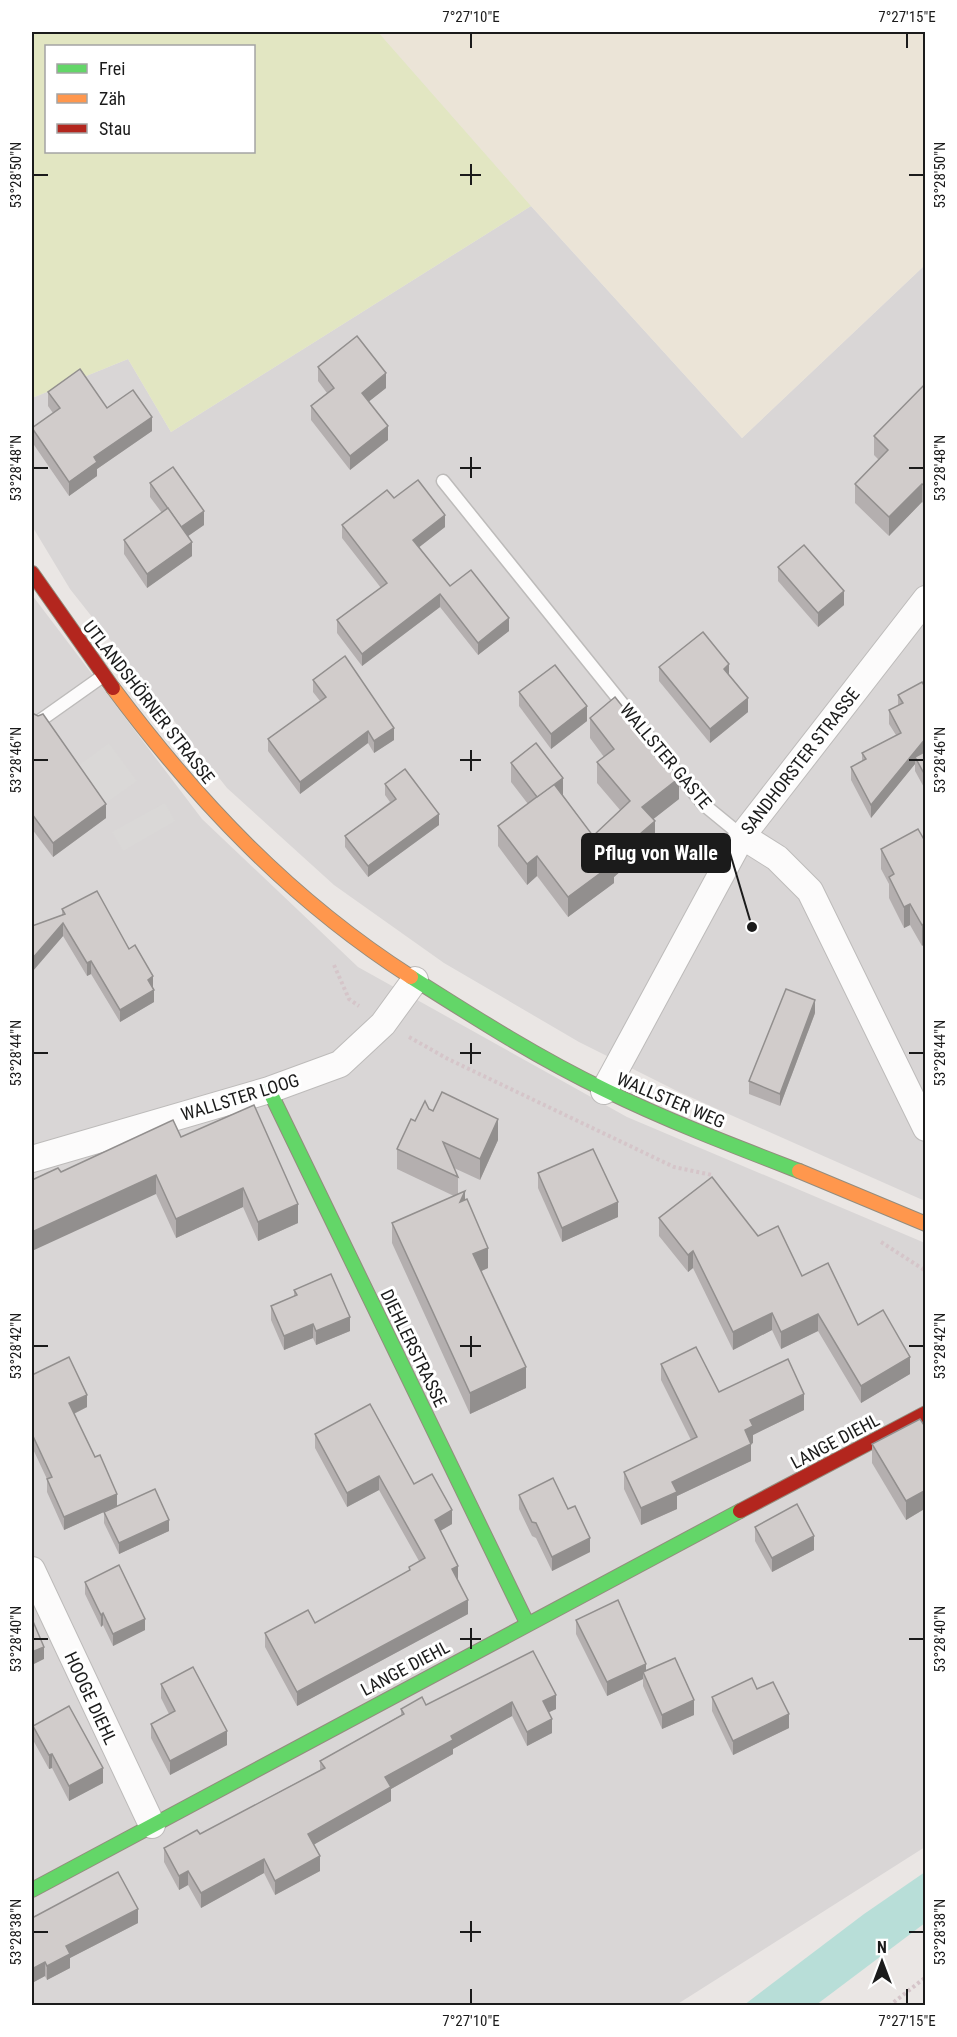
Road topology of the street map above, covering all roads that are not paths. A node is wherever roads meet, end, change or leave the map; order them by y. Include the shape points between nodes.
1 (443, 481) dead end
2 (32, 573) edge
3 (926, 600) edge
4 (104, 675) junction
5 (38, 722) edge
6 (742, 836) junction
7 (415, 980) junction
8 (269, 1090) junction
9 (604, 1091) junction
10 (926, 1128) edge
11 (32, 1160) edge
12 (926, 1224) edge
13 (926, 1413) edge
14 (32, 1570) edge
15 (527, 1623) junction
16 (152, 1825) junction
17 (32, 1890) edge

1 - 6 lane, WALLSTER GASTE via 703,804
2 - 4 street, UTLANDSHÖRNER STRASSE
3 - 6 street, SANDHORSTER STRASSE
4 - 5 lane
4 - 7 street, UTLANDSHÖRNER STRASSE via 207,806 272,871 351,935
6 - 9 street, SANDHORSTER STRASSE
6 - 10 street, WALLSTER GASTE via 777,858 810,891
7 - 8 street, WALLSTER LOOG via 383,1024 340,1064
7 - 9 street, WALLSTER WEG
8 - 11 street, WALLSTER LOOG
8 - 15 street, DIEHLERSTRASSE
9 - 12 street, WALLSTER WEG
13 - 15 street, LANGE DIEHL
14 - 16 street, HOOGE DIEHL
15 - 16 street, LANGE DIEHL
16 - 17 street, LANGE DIEHL

